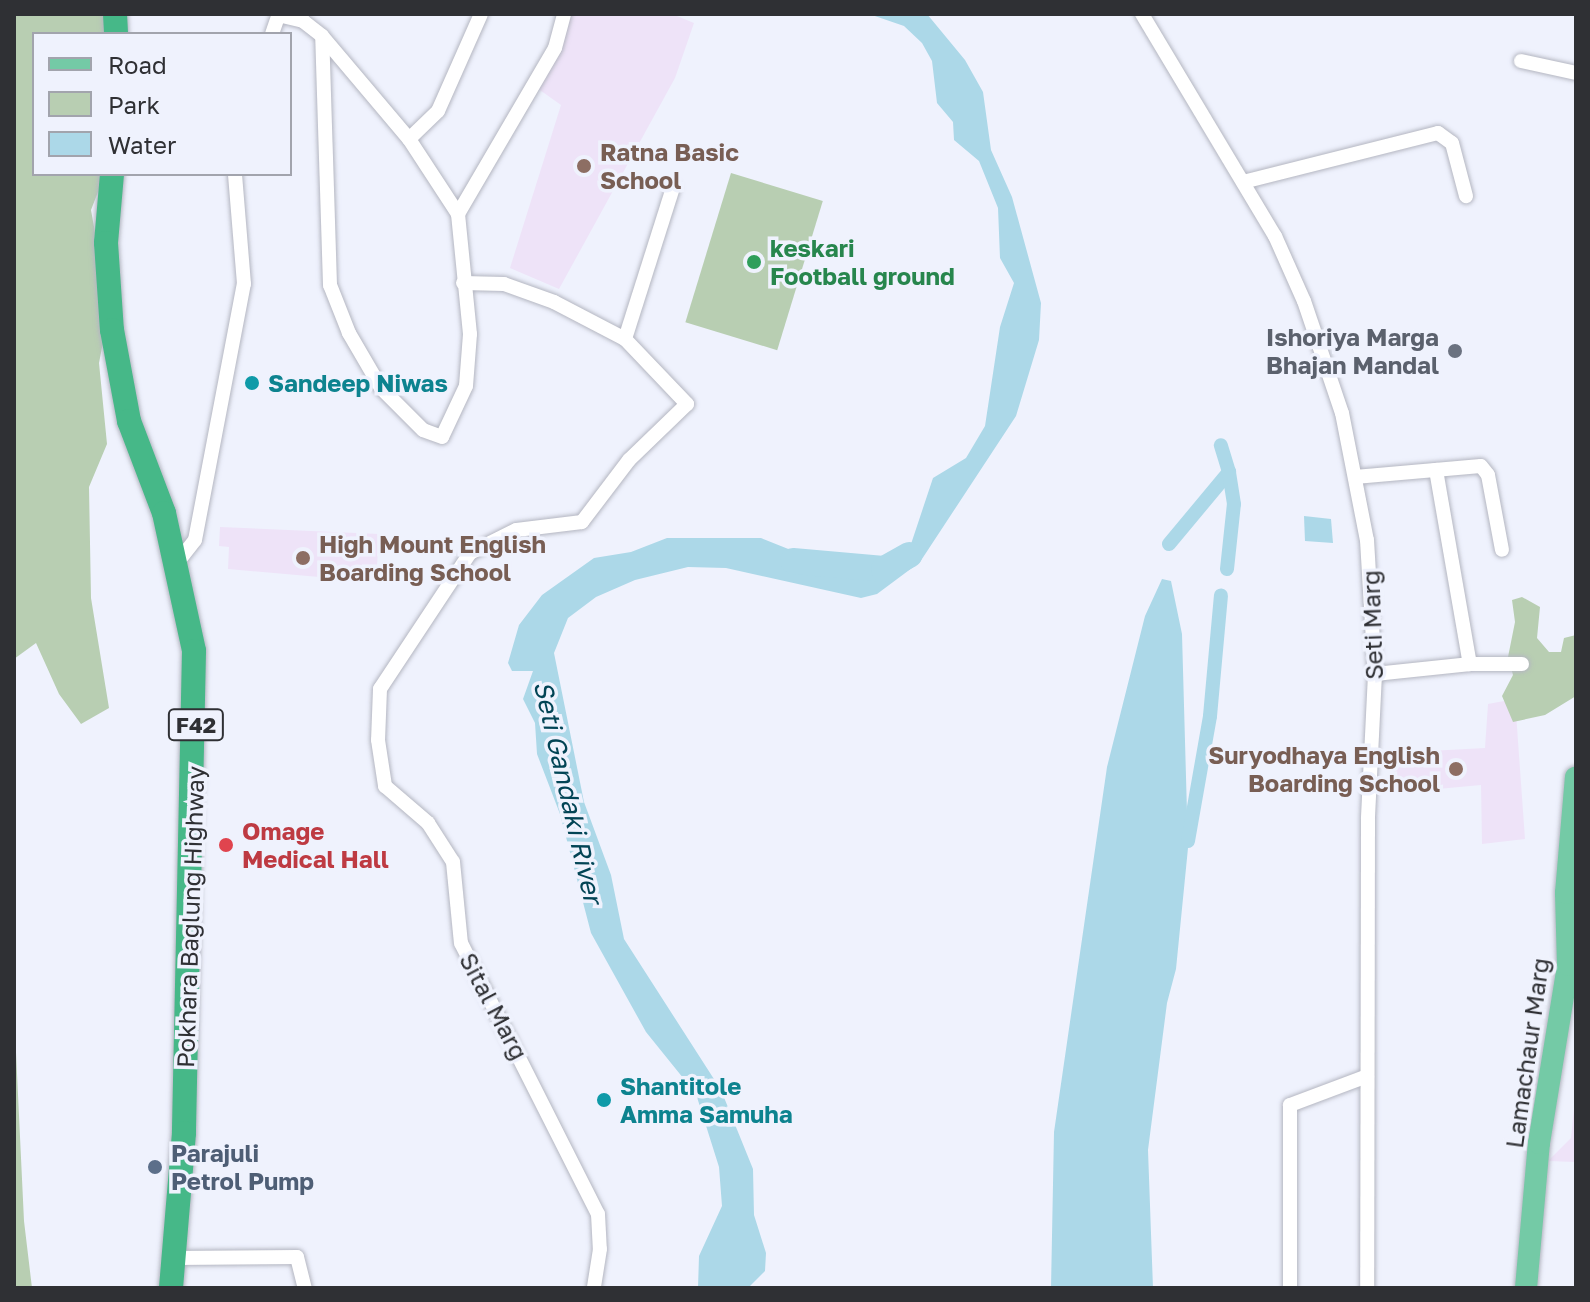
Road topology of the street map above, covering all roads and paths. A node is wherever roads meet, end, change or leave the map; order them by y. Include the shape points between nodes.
1 (279, 14) edge
2 (481, 14) edge
3 (564, 14) edge
4 (1142, 14) edge
5 (322, 36) junction
6 (1521, 61) dead end
7 (1576, 73) edge
8 (409, 139) junction
9 (112, 176) edge
10 (235, 176) edge
11 (1243, 182) junction
12 (673, 188) dead end
13 (1466, 196) dead end
14 (458, 214) junction
15 (463, 283) junction
16 (625, 339) junction
17 (1436, 470) junction
18 (1355, 477) junction
19 (1502, 550) dead end
20 (177, 563) junction
21 (1470, 664) junction
22 (1522, 664) dead end
23 (1375, 674) junction
24 (1576, 777) edge
25 (1569, 1016) edge
26 (1367, 1076) junction
27 (175, 1258) junction
28 (171, 1288) edge
29 (305, 1288) edge
30 (594, 1288) edge
31 (1290, 1288) edge
32 (1367, 1288) edge
33 (1526, 1288) edge

1 - 5 street via 303,21
2 - 8 street via 438,111
3 - 14 street via 555,48
4 - 11 street, Seti Marg
5 - 8 street
5 - 15 street via 330,285 349,333 381,388 423,430 437,436 447,434 466,386 470,334
6 - 7 street
8 - 14 street
9 - 20 highway, Pokhara Baglung Highway / F42 via 106,243 112,330 129,421
10 - 20 street via 244,284 195,540
11 - 13 street via 1438,133 1452,143
11 - 18 street, Seti Marg via 1304,301 1342,413
12 - 16 street
14 - 15 street
15 - 16 street via 504,284 554,302
16 - 30 street, Sital Marg via 687,404 686,411 629,460 582,522 516,530 470,553 380,689 378,740 385,786 428,823 453,862 461,943 598,1214
17 - 18 street
17 - 19 street via 1481,466 1488,475
17 - 21 street
18 - 23 street, Seti Marg via 1375,604
20 - 27 highway, Pokhara Baglung Highway / F42 via 192,626 197,703
21 - 22 street
21 - 23 street
23 - 26 street, Seti Marg via 1368,819
24 - 25 main road, Lamachaur Marg
25 - 33 main road, Lamachaur Marg via 1546,1093
26 - 31 street via 1290,1105
26 - 32 street, Seti Marg
27 - 28 highway, Pokhara Baglung Highway / F42
27 - 29 street via 297,1257

